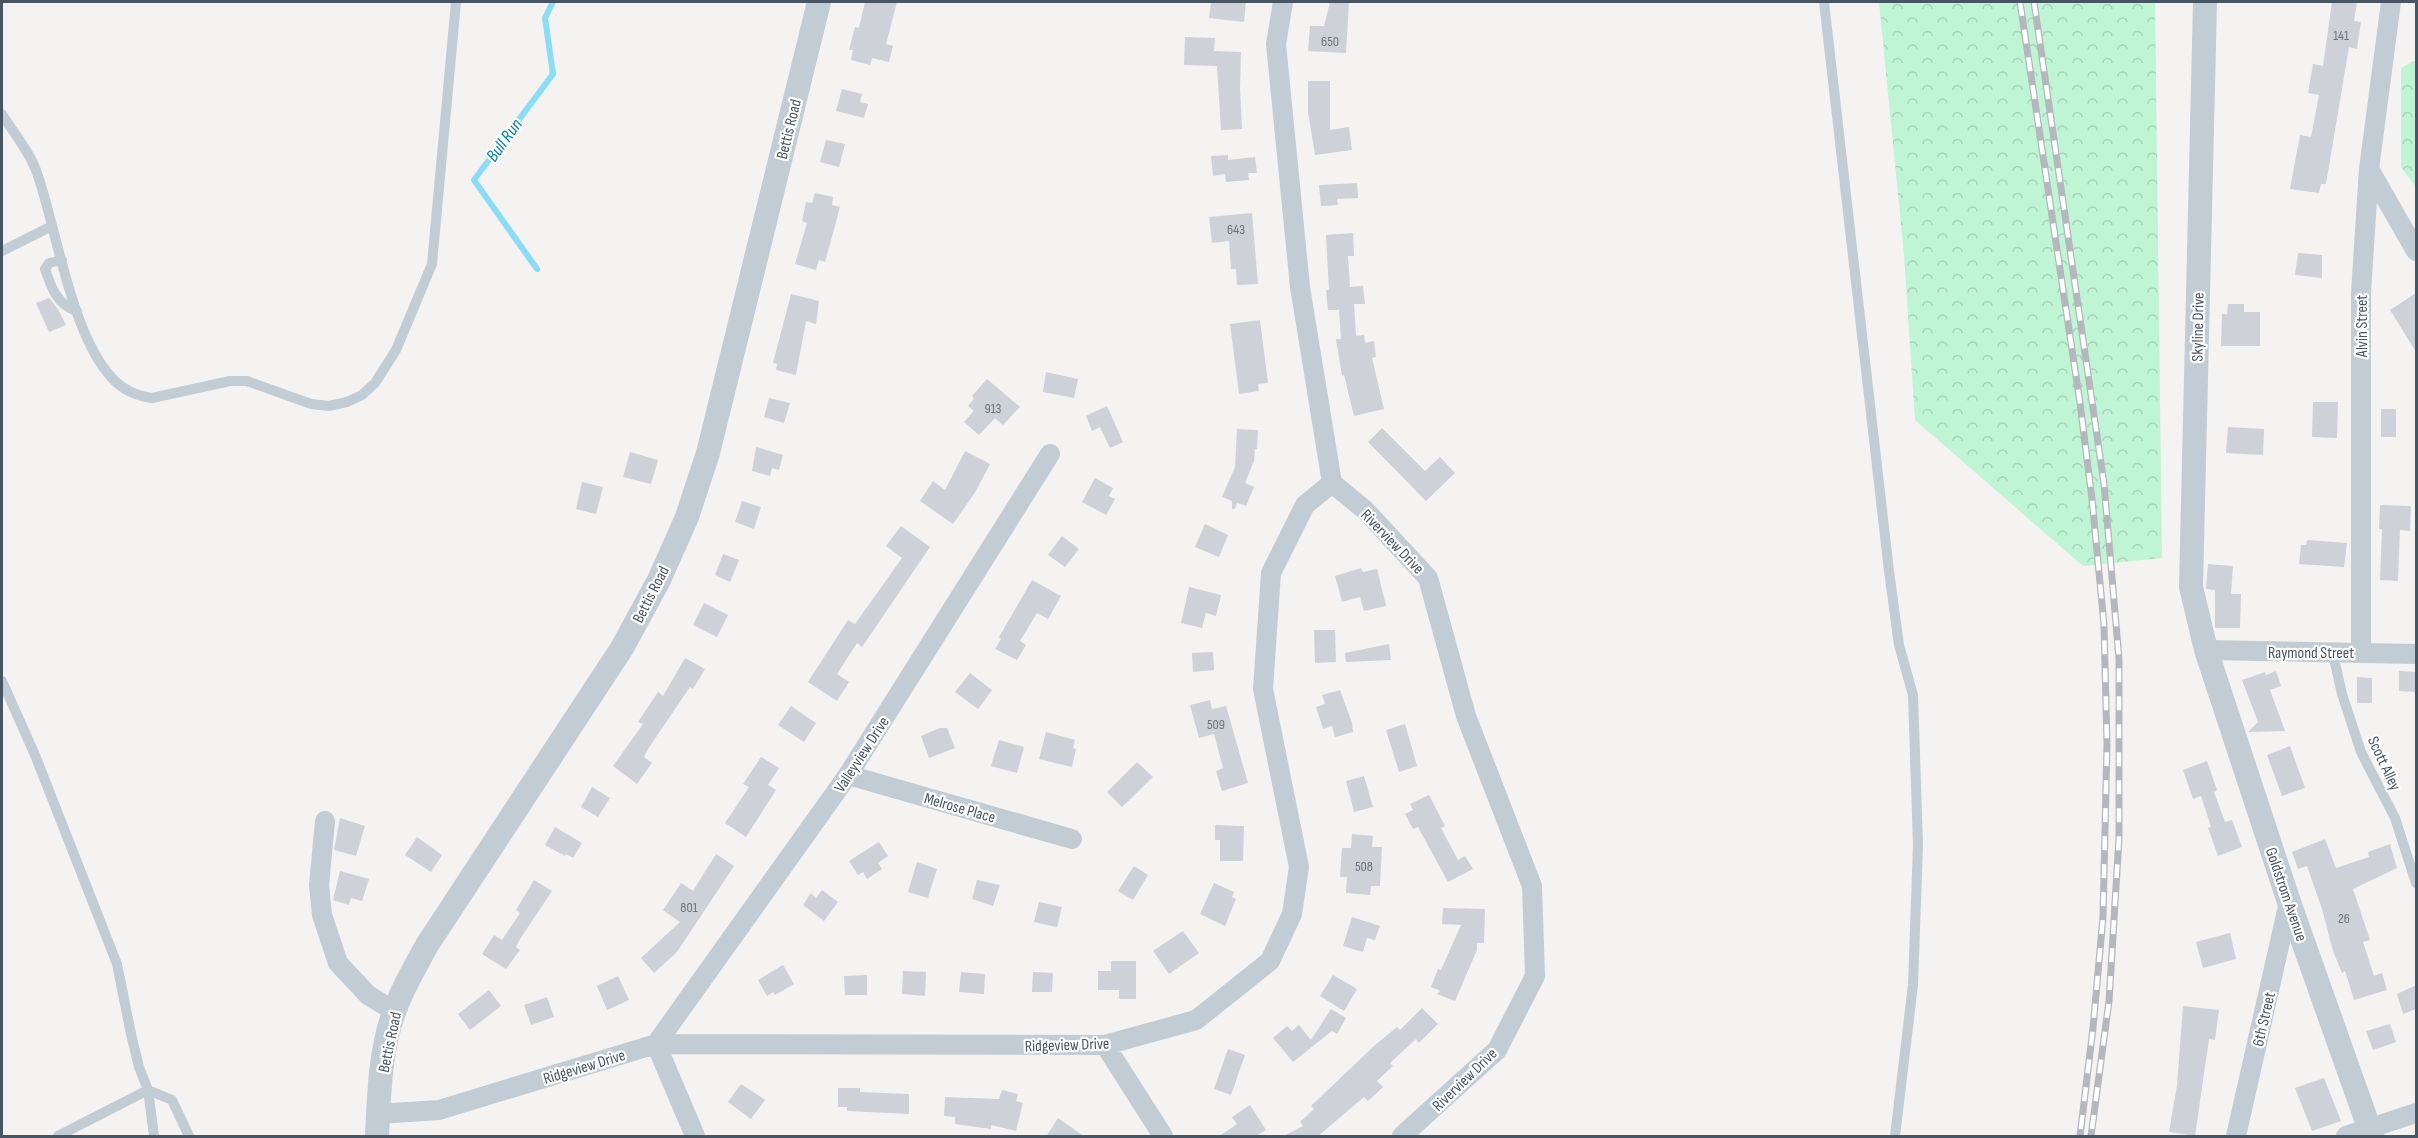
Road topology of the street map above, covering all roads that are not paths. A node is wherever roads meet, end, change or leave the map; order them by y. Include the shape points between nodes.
1 (456, 2) edge
2 (819, 2) edge
3 (1283, 2) edge
4 (1824, 2) edge
5 (2205, 2) edge
6 (2391, 2) edge
7 (2, 114) edge
8 (2369, 169) junction
9 (52, 226) junction
10 (2, 251) edge
11 (2416, 251) edge
12 (62, 260) junction
13 (77, 311) junction
14 (1050, 454) dead end
15 (1332, 483) junction
16 (2206, 651) junction
17 (2361, 653) junction
18 (2333, 654) junction
19 (2416, 654) edge
20 (2, 681) edge
21 (848, 775) junction
22 (325, 821) dead end
23 (1072, 839) dead end
24 (2416, 883) edge
25 (2289, 902) junction
26 (394, 1011) junction
27 (656, 1044) junction
28 (1105, 1046) junction
29 (148, 1090) junction
30 (2416, 1113) edge
31 (378, 1125) edge
32 (2371, 1132) edge
33 (58, 1137) edge
34 (154, 1137) edge
35 (189, 1137) edge
36 (695, 1137) edge
37 (1163, 1137) edge
38 (1402, 1137) edge
39 (1894, 1137) edge
40 (2236, 1137) edge
41 (2346, 1137) edge

1 - 13 lane via 432,264 396,350 362,395 329,406 311,404 247,381 230,381 141,397 112,378 98,359
2 - 26 street, Bettis Road via 708,453 687,517 622,648 427,945
3 - 15 street via 1276,44 1300,286
4 - 39 lane via 1889,571 1899,645 1913,695 1918,845 1913,985
5 - 16 street, Skyline Drive via 2191,587
6 - 8 street, Alvin Street
7 - 9 lane via 36,170
8 - 11 street
8 - 17 street, Alvin Street via 2361,293
9 - 10 lane
9 - 12 lane
12 - 13 lane
12 - 13 lane via 49,263 45,269 51,289 68,308
14 - 21 street, Valleyview Drive
15 - 28 street, Ridgeview Drive via 1305,505 1271,573 1263,689 1299,867 1292,914 1270,961 1196,1020
15 - 38 street, Riverview Drive via 1365,510 1428,578 1466,716 1532,886 1535,976 1497,1050
16 - 18 street, Raymond Street
16 - 25 street, Goldstrom Avenue
17 - 18 street, Raymond Street
17 - 19 street, Raymond Street
18 - 24 lane, Scott Alley via 2361,752 2395,818
20 - 29 lane via 35,754 117,964 139,1067
21 - 23 street, Melrose Place
21 - 27 street, Valleyview Drive
22 - 26 street via 319,885 322,915 338,963 368,995
25 - 32 street, Goldstrom Avenue
25 - 40 street, 6th Street
26 - 31 street, Bettis Road via 384,1053
27 - 28 street, Ridgeview Drive
27 - 31 street, Ridgeview Drive
27 - 36 street
28 - 37 street
29 - 33 lane
29 - 34 lane
29 - 35 lane via 172,1100
30 - 32 street
32 - 41 street

